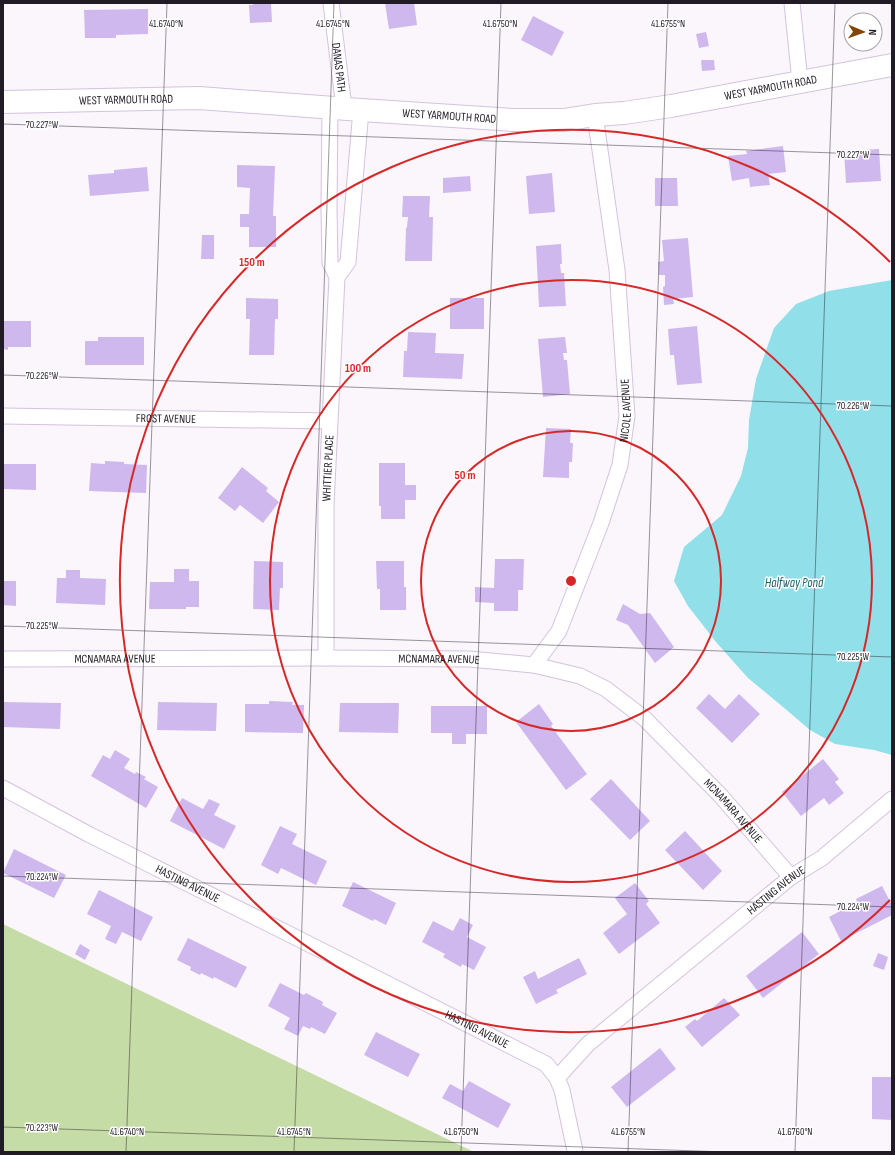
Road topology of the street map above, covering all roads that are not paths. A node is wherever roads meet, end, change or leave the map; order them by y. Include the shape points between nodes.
1 (331, 3) edge
2 (792, 3) edge
3 (892, 64) edge
4 (800, 82) junction
5 (3, 102) edge
6 (345, 109) junction
7 (595, 115) junction
8 (337, 277) junction
9 (3, 416) edge
10 (330, 421) junction
11 (326, 658) junction
12 (3, 659) edge
13 (534, 665) junction
14 (3, 788) edge
15 (892, 799) edge
16 (790, 877) junction
17 (557, 1078) junction
18 (575, 1152) edge

1 - 6 street, DANAS PATH
2 - 4 street
3 - 4 main road, WEST YARMOUTH ROAD
4 - 7 main road, WEST YARMOUTH ROAD via 671,106
5 - 6 main road, WEST YARMOUTH ROAD via 199,98
6 - 7 main road, WEST YARMOUTH ROAD via 513,120 564,120
6 - 8 street, WHITTIER PLACE via 329,208 330,263
6 - 8 street via 348,262
7 - 13 street, NICOLE AVENUE via 616,270 628,416 620,465 601,523 559,631
8 - 10 street, WHITTIER PLACE
9 - 10 street, FROST AVENUE
10 - 11 street, WHITTIER PLACE via 326,505
11 - 12 street, MCNAMARA AVENUE
11 - 13 street, MCNAMARA AVENUE via 469,659
13 - 16 street, MCNAMARA AVENUE via 580,676 606,689 644,718 721,796
14 - 17 street, HASTING AVENUE via 90,835 546,1064
15 - 16 street, HASTING AVENUE via 822,858
16 - 17 street, HASTING AVENUE via 588,1044
17 - 18 street via 562,1090

